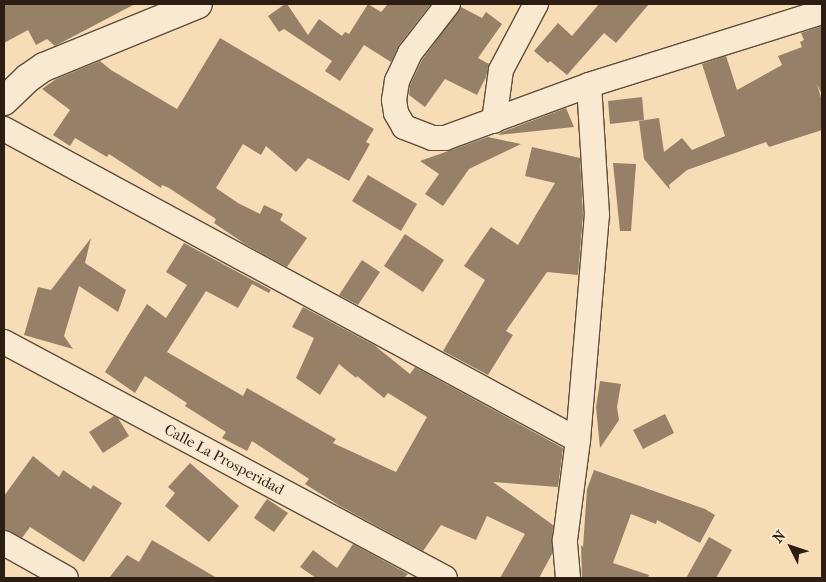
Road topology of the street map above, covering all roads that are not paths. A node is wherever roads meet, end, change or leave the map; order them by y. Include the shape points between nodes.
1 (198, 4) edge
2 (448, 4) edge
3 (536, 4) edge
4 (822, 12) edge
5 (589, 85) junction
6 (4, 101) edge
7 (494, 121) junction
8 (4, 129) edge
9 (4, 342) edge
10 (578, 440) junction
11 (4, 543) edge
12 (66, 578) edge
13 (445, 578) edge
14 (568, 578) edge

1 - 6 street via 44,67
2 - 7 street via 410,53 397,81 396,114 404,127 432,138 445,138
3 - 7 street via 501,70
4 - 5 street
5 - 7 street
5 - 10 street via 597,215
8 - 10 street
9 - 13 street, Calle La Prosperidad
10 - 14 street via 565,540
11 - 12 street

